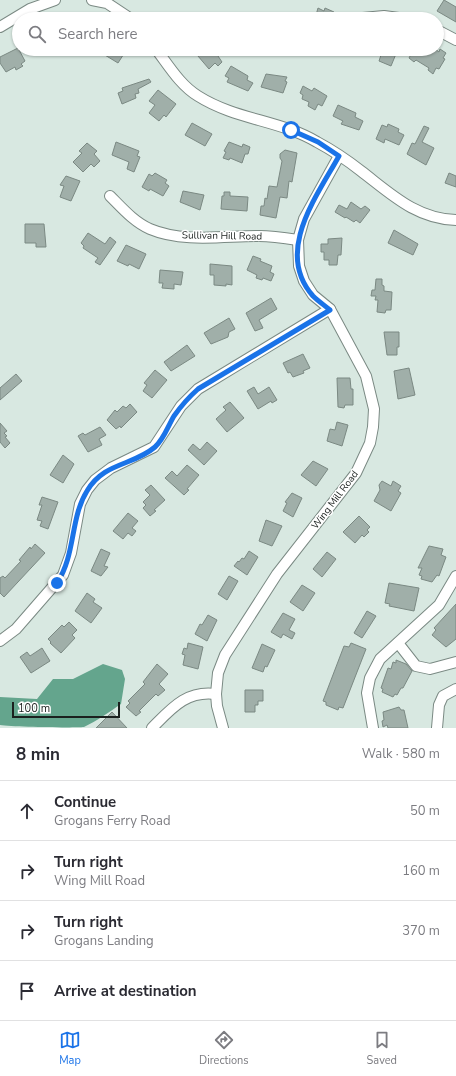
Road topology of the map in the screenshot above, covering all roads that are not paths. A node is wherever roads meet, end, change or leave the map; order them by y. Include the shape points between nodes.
1 (55, 0) edge
2 (92, 0) edge
3 (108, 1) edge
4 (25, 12) edge
5 (122, 12) edge
6 (12, 20) edge
7 (0, 27) edge
8 (444, 34) edge
9 (456, 40) edge
10 (161, 56) edge
11 (339, 156) junction
12 (110, 196) dead end
13 (456, 220) edge
14 (298, 240) junction
15 (330, 310) junction
16 (456, 576) edge
17 (0, 640) edge
18 (398, 643) junction
19 (456, 662) edge
20 (456, 690) edge
21 (216, 694) junction
22 (152, 728) edge
23 (224, 728) edge
24 (373, 728) edge
25 (437, 728) edge

1 - 4 street
2 - 3 street
3 - 5 street
6 - 7 street
8 - 9 street
10 - 11 street via 179,79 197,96 234,114 303,135
11 - 13 street via 401,203 429,216
11 - 14 street, Wing Mill Road via 304,219
12 - 14 street, Sullivan Hill Road via 135,220 161,233 193,237 261,236
14 - 15 street, Wing Mill Road via 299,266 304,281 313,295
15 - 17 street via 198,389 181,406 154,447 111,468 95,480 80,504 71,553 63,575 16,629
15 - 21 street, Wing Mill Road via 366,376 372,394 374,427 370,443 365,458 352,478 277,574 225,655 218,673
16 - 18 street via 439,606
18 - 19 street via 416,666 430,669
18 - 24 street via 380,659 370,678 366,692
20 - 25 street via 443,696
21 - 22 street via 198,694 180,701
21 - 23 street, Wing Mill Road

